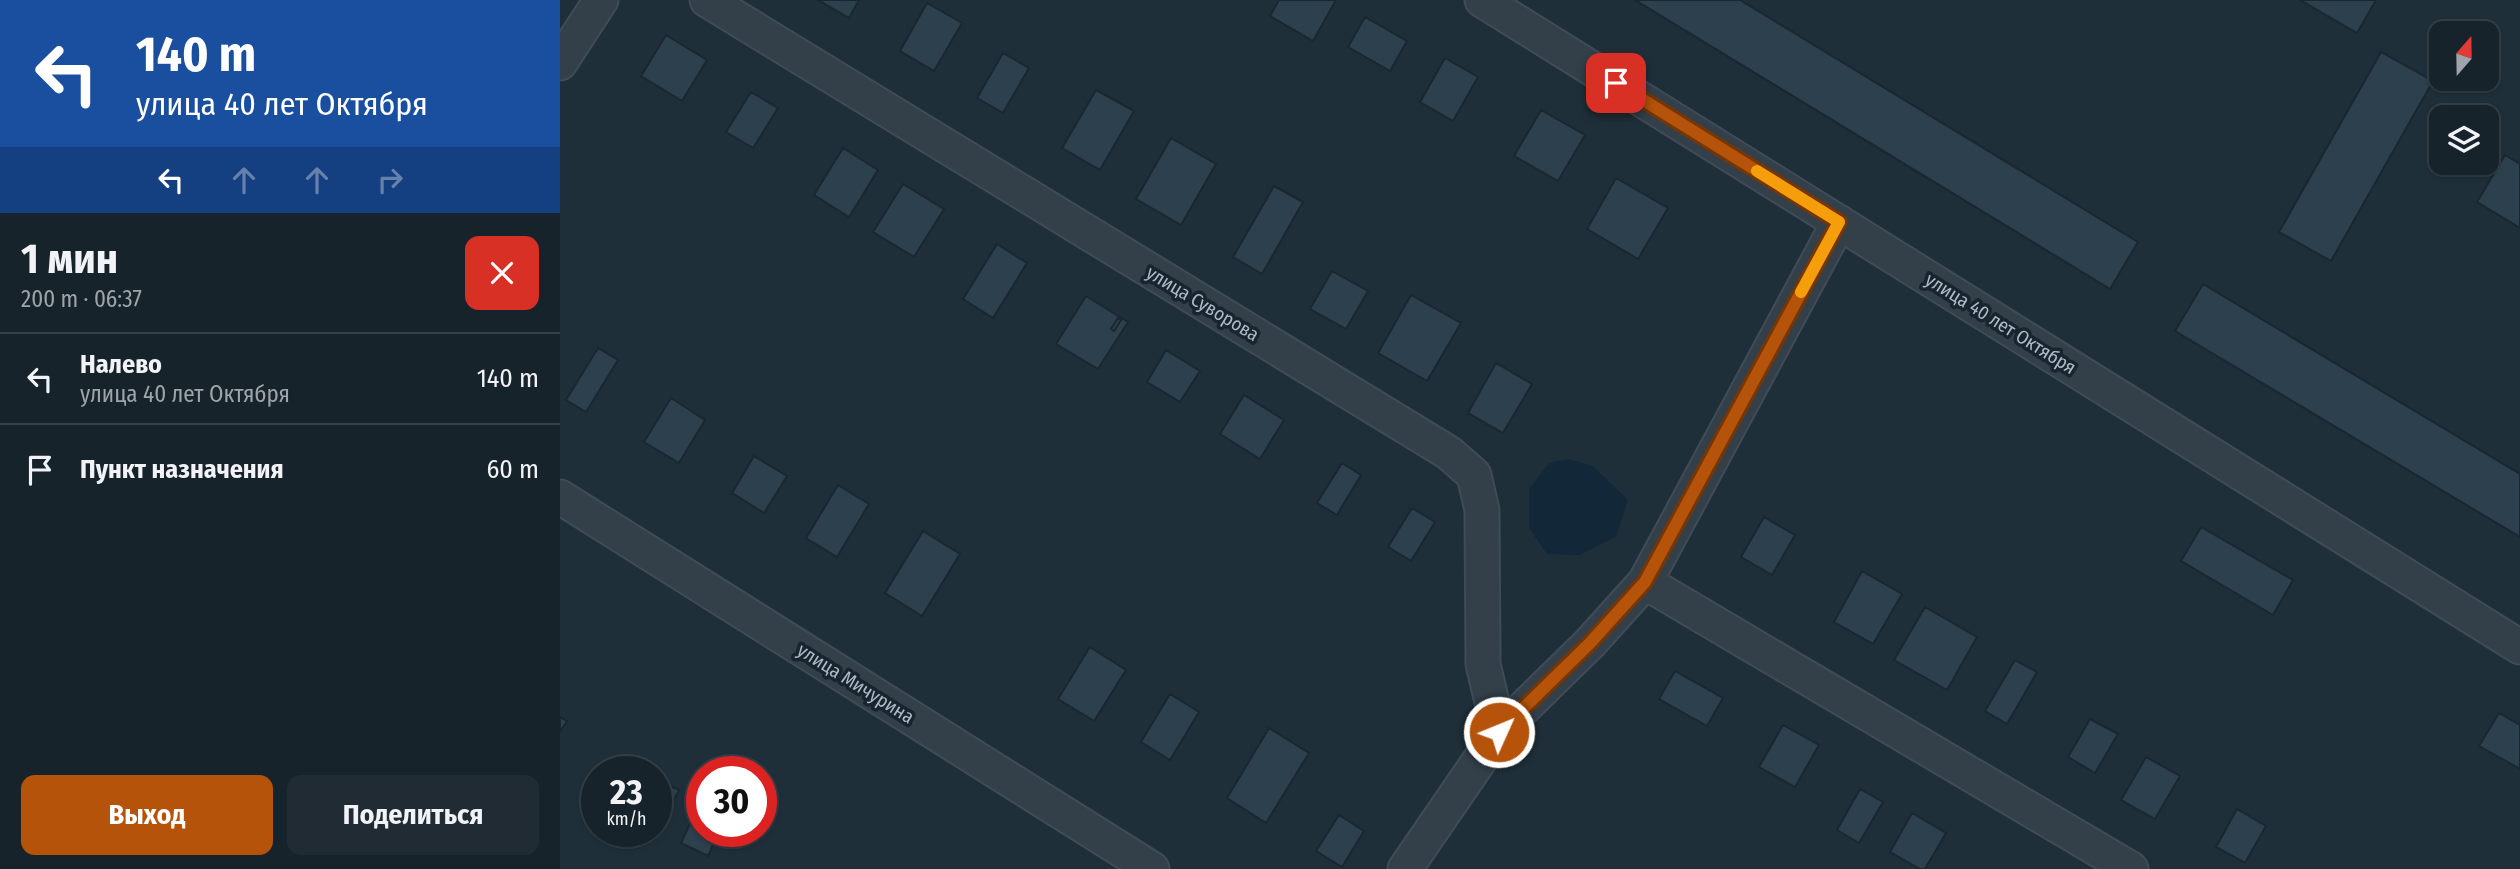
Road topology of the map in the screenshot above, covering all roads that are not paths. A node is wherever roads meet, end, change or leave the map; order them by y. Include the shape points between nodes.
1 (601, 0) edge
2 (707, 0) edge
3 (1482, 0) edge
4 (560, 63) edge
5 (1839, 222) junction
6 (560, 497) edge
7 (1645, 582) junction
8 (2520, 647) edge
9 (1499, 732) junction
10 (1152, 869) edge
11 (1405, 869) edge
12 (2131, 869) edge

1 - 4 street
2 - 9 street, улица Суворова via 1449,453 1474,475 1482,510 1483,664
3 - 5 street, улица 40 лет Октября
5 - 7 street
5 - 8 street, улица 40 лет Октября
6 - 10 street, улица Мичурина
7 - 9 street
7 - 12 street
9 - 11 street

